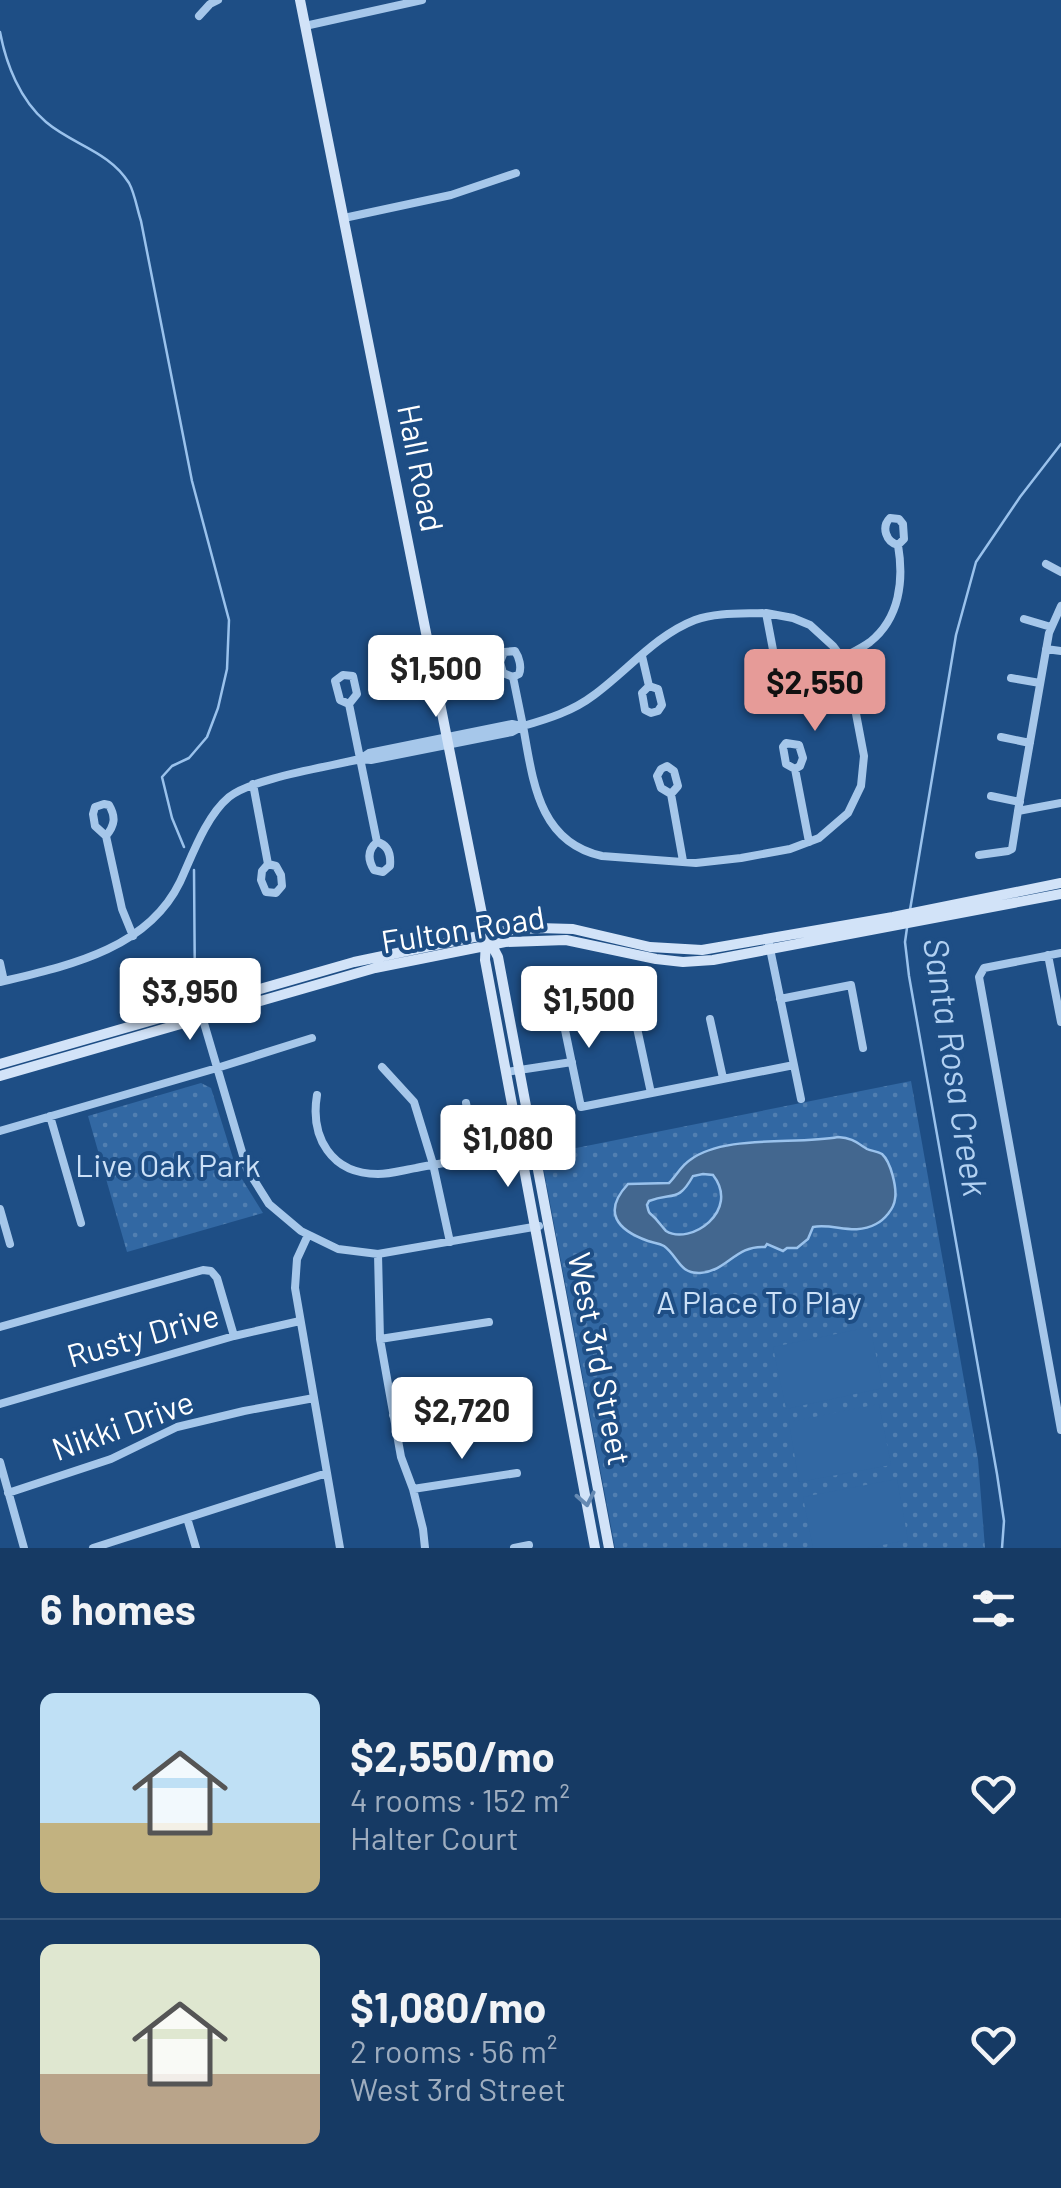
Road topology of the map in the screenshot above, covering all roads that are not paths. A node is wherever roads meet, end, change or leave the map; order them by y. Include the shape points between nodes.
1 (218, 0) edge
2 (300, 0) edge
3 (422, 0) edge
4 (400, 2) edge
5 (198, 16) dead end
6 (305, 26) junction
7 (516, 172) dead end
8 (344, 218) junction
9 (898, 545) dead end
10 (1046, 564) dead end
11 (1061, 572) edge
12 (1061, 606) edge
13 (766, 614) junction
14 (1024, 619) dead end
15 (1051, 627) junction
16 (1046, 649) junction
17 (1061, 651) edge
18 (774, 655) dead end
19 (642, 656) junction
20 (842, 658) junction
21 (513, 677) dead end
22 (1011, 678) dead end
23 (1040, 683) junction
24 (649, 686) dead end
25 (349, 704) dead end
26 (1036, 708) junction
27 (1050, 709) dead end
28 (523, 726) junction
29 (1001, 737) dead end
30 (448, 741) junction
31 (1030, 743) junction
32 (360, 759) junction
33 (1026, 764) junction
34 (1038, 767) dead end
35 (795, 769) dead end
36 (253, 784) junction
37 (671, 794) dead end
38 (991, 796) dead end
39 (1061, 803) edge
40 (1019, 806) junction
41 (106, 836) dead end
42 (377, 842) dead end
43 (809, 842) junction
44 (979, 855) dead end
45 (683, 862) junction
46 (268, 864) dead end
47 (1061, 883) edge
48 (1061, 894) edge
49 (931, 914) junction
50 (133, 936) junction
51 (488, 942) junction
52 (770, 944) junction
53 (1061, 953) edge
54 (1048, 955) junction
55 (0, 964) edge
56 (2, 981) edge
57 (780, 1000) junction
58 (559, 1001) dead end
59 (200, 1012) junction
60 (710, 1019) dead end
61 (1061, 1022) edge
62 (637, 1028) dead end
63 (312, 1038) dead end
64 (863, 1048) dead end
65 (572, 1062) junction
66 (0, 1064) edge
67 (794, 1065) junction
68 (382, 1067) dead end
69 (217, 1068) junction
70 (520, 1070) junction
71 (506, 1072) junction
72 (0, 1076) edge
73 (723, 1078) junction
74 (651, 1093) junction
75 (317, 1095) dead end
76 (801, 1098) dead end
77 (466, 1103) dead end
78 (50, 1116) junction
79 (0, 1131) edge
80 (433, 1164) junction
81 (0, 1209) edge
82 (81, 1224) dead end
83 (548, 1224) junction
84 (535, 1226) junction
85 (308, 1235) junction
86 (450, 1242) junction
87 (10, 1244) dead end
88 (378, 1254) junction
89 (300, 1320) junction
90 (489, 1322) dead end
91 (0, 1327) edge
92 (234, 1336) junction
93 (380, 1339) junction
94 (1058, 1389) edge
95 (314, 1398) junction
96 (503, 1398) dead end
97 (0, 1404) edge
98 (394, 1416) junction
99 (1061, 1430) edge
100 (0, 1462) edge
101 (517, 1472) dead end
102 (326, 1473) junction
103 (413, 1490) junction
104 (8, 1493) junction
105 (187, 1518) junction
106 (105, 1546) edge
107 (530, 1546) dead end
108 (24, 1548) edge
109 (93, 1548) edge
110 (196, 1548) edge
111 (340, 1548) edge
112 (425, 1548) edge
113 (514, 1548) edge
114 (595, 1548) edge
115 (609, 1548) edge

1 - 5 street
2 - 6 main road, Hall Road
3 - 4 street
4 - 6 street
6 - 8 main road, Hall Road
7 - 8 street
8 - 30 main road, Hall Road
9 - 20 street via 902,579 889,619 870,642
10 - 11 street
12 - 15 street
13 - 18 street
13 - 19 street via 691,622
13 - 20 street via 810,625
14 - 15 street
15 - 16 street
16 - 17 street
16 - 23 street
19 - 24 street
19 - 28 street via 590,698
20 - 43 street via 864,756 861,786 848,813
21 - 28 street
22 - 23 street
23 - 26 street
25 - 32 street
26 - 27 street
26 - 31 street
28 - 30 street
28 - 45 street via 536,794 566,838 592,854
29 - 31 street
30 - 32 street
30 - 51 main road, Hall Road
31 - 33 street
32 - 36 street
32 - 42 street
33 - 34 street
33 - 40 street
35 - 43 street
36 - 46 street
36 - 50 street via 228,798 171,900
37 - 45 street
38 - 40 street
39 - 40 street
40 - 44 street via 1012,849
41 - 50 street
43 - 45 street via 712,863
47 - 49 main road, Fulton Road
48 - 49 main road, Fulton Road
49 - 52 main road, Fulton Road
50 - 56 street via 96,956
51 - 52 main road, Fulton Road via 526,928 561,928 650,947
51 - 59 main road, Fulton Road
51 - 70 main road, West 3rd Street via 498,957
51 - 71 main road, West 3rd Street via 485,960
52 - 57 street
53 - 54 street
54 - 61 street
54 - 94 street via 984,968 979,977 1040,1324
55 - 56 street
57 - 64 street via 851,985
57 - 67 street
58 - 65 street
59 - 66 main road, Fulton Road
59 - 69 street
59 - 72 main road, Fulton Road
60 - 73 street
62 - 74 street
63 - 69 street
65 - 70 street
65 - 74 street via 580,1107
67 - 73 street
67 - 76 street
68 - 80 street via 414,1102
69 - 78 street
69 - 85 street via 254,1181 280,1215
70 - 71 street
70 - 83 main road, West 3rd Street
71 - 84 main road, West 3rd Street
73 - 74 street
75 - 80 street via 318,1135 349,1168 380,1174
77 - 80 street via 477,1158
78 - 79 street
78 - 82 street
80 - 86 street
81 - 87 street
83 - 84 street
83 - 115 main road, West 3rd Street
84 - 86 street
84 -> 114 main road, West 3rd Street
85 - 88 street via 338,1249
85 - 89 street via 295,1272
86 - 88 street
88 - 93 street
89 - 92 street, Rusty Drive
89 - 95 street
90 - 93 street
91 - 92 street via 202,1270 217,1278
92 - 97 street, Rusty Drive
93 - 98 street
94 - 99 street
95 - 102 street
95 - 104 street, Nikki Drive via 177,1427 111,1459
96 - 98 street
98 - 103 street
100 - 104 street
101 - 103 street
102 - 105 street
102 - 111 street
103 - 112 street
104 - 108 street
105 - 106 street
105 - 110 street
106 - 109 street
107 - 113 street

